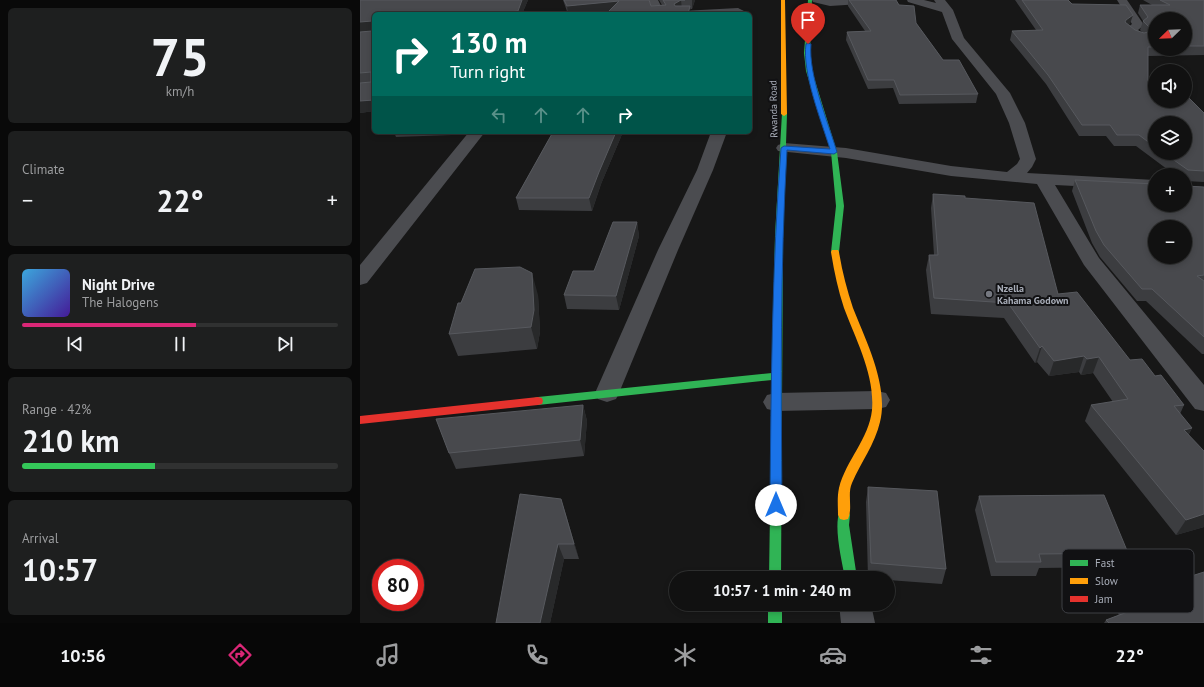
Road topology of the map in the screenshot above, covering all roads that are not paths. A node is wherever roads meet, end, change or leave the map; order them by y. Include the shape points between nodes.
1 (653, 0) edge
2 (783, 0) edge
3 (810, 0) edge
4 (817, 0) edge
5 (876, 0) edge
6 (912, 0) edge
7 (1122, 0) edge
8 (943, 5) edge
9 (738, 8) edge
10 (658, 12) edge
11 (701, 12) edge
12 (1140, 37) edge
13 (475, 134) edge
14 (718, 134) edge
15 (784, 148) junction
16 (834, 152) junction
17 (1010, 177) junction
18 (1042, 178) junction
19 (1148, 185) edge
20 (360, 279) edge
21 (776, 376) junction
22 (607, 393) junction
23 (1202, 399) edge
24 (876, 400) junction
25 (776, 402) junction
26 (360, 420) edge
27 (775, 571) edge
28 (850, 571) edge
29 (775, 611) edge
30 (856, 611) edge
31 (775, 623) edge
32 (858, 623) edge

1 - 10 street
2 - 15 main road, Rwanda Road
3 - 16 main road via 807,54
4 - 5 street via 830,3
6 - 8 street
7 - 12 street via 1138,25 1130,30
8 - 17 street via 958,39 1002,93 1017,123 1028,160 1024,167
9 - 11 street
13 - 20 street
14 - 22 street via 702,180 684,214
15 - 16 street
15 - 21 main road, Rwanda Road via 779,222
16 - 17 street via 951,171
16 - 24 main road via 840,206 835,253 838,274 870,368
17 - 18 street
18 - 19 street
18 - 23 street via 1092,261
21 - 22 main road
21 - 25 main road, Rwanda Road
22 - 26 main road
24 - 25 street
24 - 28 main road via 873,429 845,486 843,525
25 - 27 main road, Rwanda Road
29 - 31 main road
30 - 32 street

